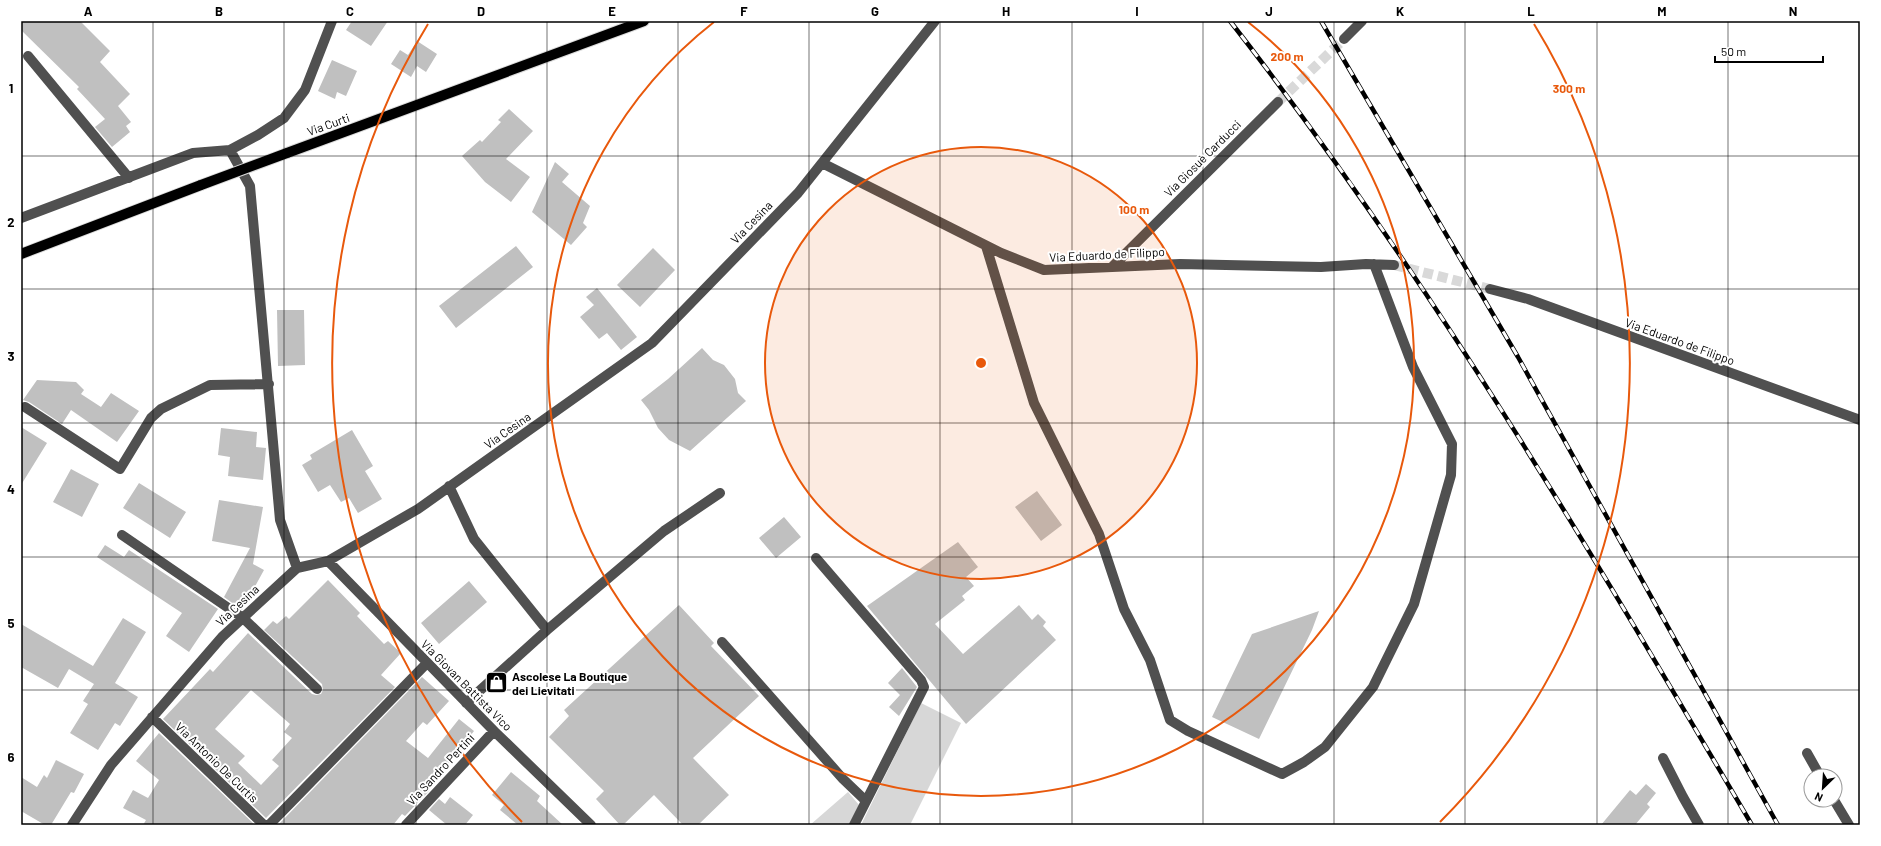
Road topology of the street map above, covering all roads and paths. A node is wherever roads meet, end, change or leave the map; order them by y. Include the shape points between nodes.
1 (332, 21) edge
2 (644, 21) edge
3 (935, 21) edge
4 (1362, 21) edge
5 (1344, 39) tunnel mouth
6 (28, 56) dead end
7 (1278, 102) tunnel mouth
8 (230, 150) junction
9 (822, 163) junction
10 (129, 178) junction
11 (21, 218) edge
12 (986, 246) junction
13 (21, 254) edge
14 (1374, 264) junction
15 (1394, 265) tunnel mouth
16 (1112, 267) junction
17 (1490, 289) tunnel mouth
18 (268, 384) junction
19 (25, 407) dead end
20 (1860, 420) edge
21 (449, 486) junction
22 (720, 493) dead end
23 (122, 535) dead end
24 (816, 558) dead end
25 (328, 561) junction
26 (296, 568) junction
27 (243, 618) junction
28 (547, 630) junction
29 (722, 642) dead end
30 (427, 663) junction
31 (316, 690) dead end
32 (466, 703) junction
33 (152, 717) junction
34 (494, 731) junction
35 (1807, 753) dead end
36 (1663, 758) dead end
37 (1815, 768) edge
38 (866, 801) junction
39 (1839, 808) edge
40 (72, 825) edge
41 (264, 825) edge
42 (269, 825) edge
43 (406, 825) edge
44 (591, 825) edge
45 (854, 825) edge
46 (1699, 825) edge
47 (1849, 825) edge

1 - 8 street via 305,90 284,118
2 - 13 main road, Via Curti, bridge
3 - 9 street, Via Cesina
4 - 5 street
6 - 10 street
7 - 16 street, Via Giosuè Carducci
8 - 10 street via 193,153
8 - 18 street via 250,186
9 - 12 street, Via Eduardo de Filippo
9 - 21 street, Via Cesina via 798,193 652,343
10 - 11 street
12 - 14 street via 1034,403 1099,534 1124,608 1150,660 1170,720 1188,731 1282,774 1325,747 1373,687 1414,604 1451,475 1452,444 1413,367
12 - 16 street, Via Eduardo de Filippo via 1044,270
14 - 15 street, Via Eduardo de Filippo
14 - 16 street, Via Eduardo de Filippo via 1180,264
17 - 20 street, Via Eduardo de Filippo via 1528,299
18 - 19 street via 210,385 161,409 151,418 120,469
18 - 26 street via 280,520
21 - 25 street, Via Cesina via 418,509
21 - 28 street via 474,539
22 - 28 street via 664,531
23 - 27 street
24 - 38 street via 921,680 924,687
25 - 26 street, Via Cesina
25 - 30 street, Via Giovan Battista Vico
26 - 27 street, Via Cesina
27 - 31 street
27 - 33 street, Via Cesina via 222,637
28 - 32 street
29 - 38 street via 843,779
30 - 32 street, Via Giovan Battista Vico
30 - 42 street
32 - 34 street, Via Giovan Battista Vico
33 - 40 street, Via Cesina via 111,764
33 - 41 street, Via Antonio De Curtis
34 - 43 street, Via Sandro Pertini
34 - 44 street, Via Giovan Battista Vico
35 - 37 street
36 - 46 street
38 - 45 street
39 - 47 street

